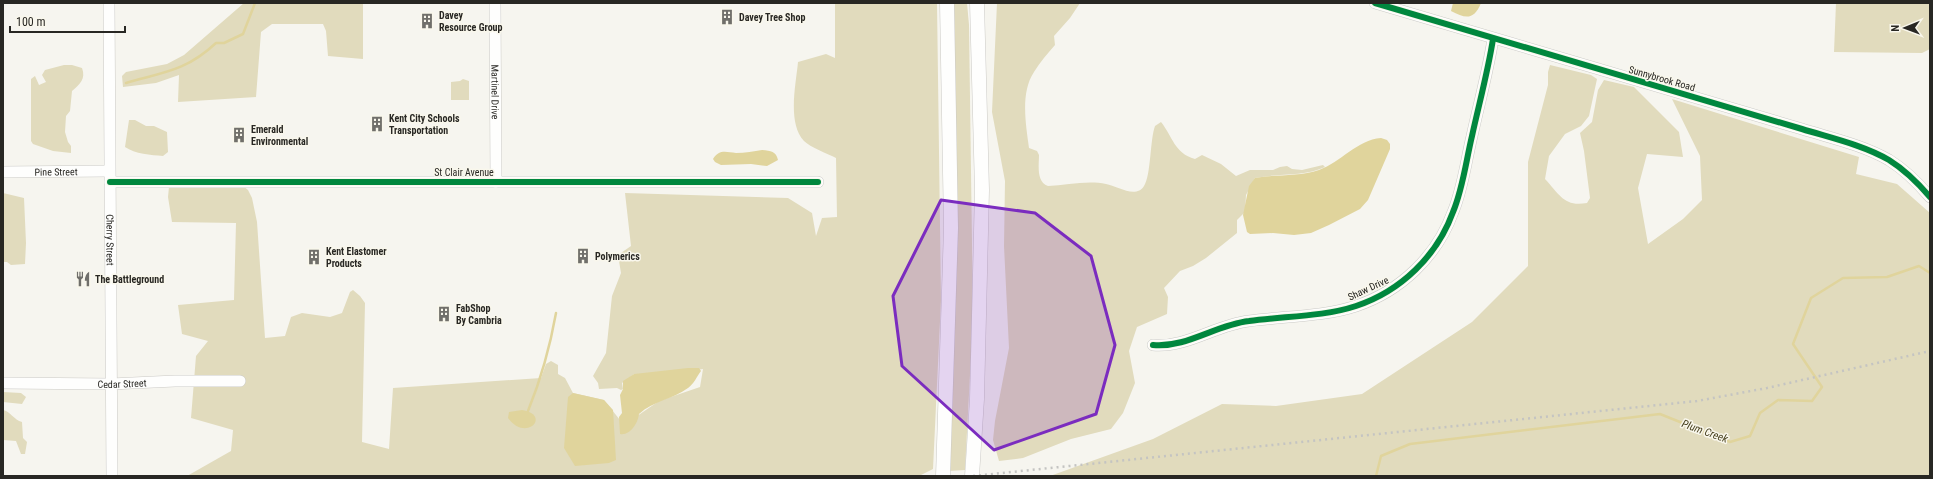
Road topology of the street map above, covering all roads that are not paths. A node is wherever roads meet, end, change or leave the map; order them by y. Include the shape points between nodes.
1 (109, 3) edge
2 (495, 3) edge
3 (947, 3) edge
4 (977, 3) edge
5 (1375, 3) edge
6 (1389, 5) edge
7 (1493, 39) junction
8 (3, 172) edge
9 (110, 176) junction
10 (496, 182) junction
11 (818, 182) dead end
12 (1930, 197) edge
13 (1153, 345) dead end
14 (240, 381) dead end
15 (3, 383) edge
16 (111, 384) junction
17 (112, 476) edge
18 (943, 476) edge
19 (972, 476) edge

1 - 9 street, Cherry Street
2 - 10 street, Martinel Drive
3 - 18 main road via 951,228
4 - 19 main road via 982,190
5 - 6 street, Sunnybrook Road
6 - 7 street, Sunnybrook Road
7 - 12 street, Sunnybrook Road via 1802,129 1864,150 1880,156 1900,169
7 - 13 street, Shaw Drive via 1453,213 1435,247 1413,272 1383,294 1350,308 1241,322 1214,329 1176,344
8 - 9 street, Pine Street
9 - 10 street, St Clair Avenue
9 - 16 street, Cherry Street
10 - 11 street, St Clair Avenue
14 - 16 street, Cedar Street
15 - 16 street, Cedar Street
16 - 17 street, Cherry Street

